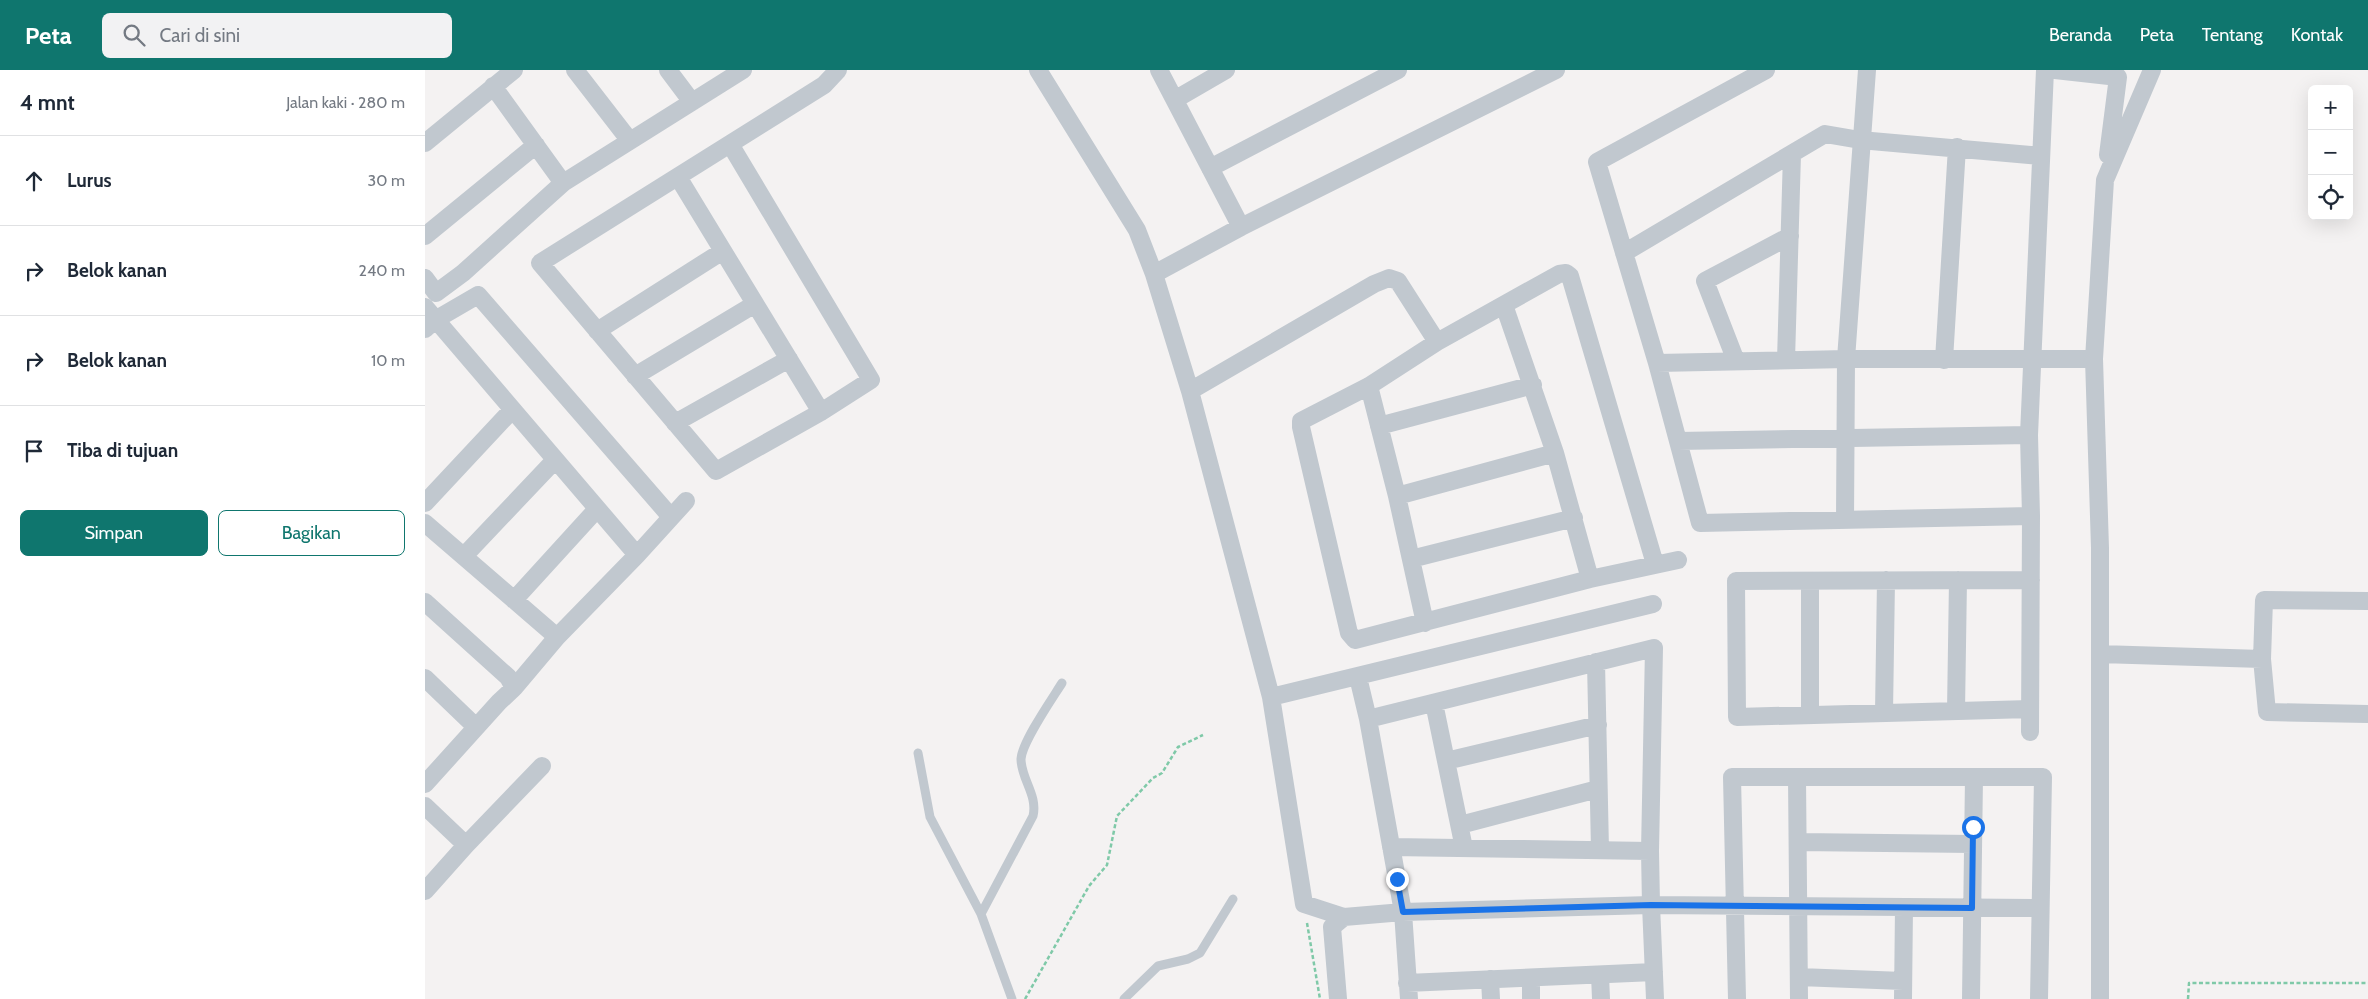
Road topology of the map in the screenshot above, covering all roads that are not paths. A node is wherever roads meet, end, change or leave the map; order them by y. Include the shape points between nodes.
1 (514, 70) edge
2 (575, 70) edge
3 (669, 70) edge
4 (743, 70) edge
5 (838, 70) edge
6 (1038, 70) edge
7 (1159, 70) edge
8 (1226, 70) edge
9 (1398, 70) edge
10 (1556, 70) edge
11 (1766, 70) edge
12 (1867, 70) edge
13 (2045, 70) edge
14 (2055, 70) edge
15 (2152, 70) edge
16 (1371, 77) edge
17 (493, 86) junction
18 (1176, 99) junction
19 (692, 102) junction
20 (1860, 140) junction
21 (630, 141) junction
22 (425, 143) edge
23 (729, 144) junction
24 (536, 145) junction
25 (1957, 147) junction
26 (1792, 154) junction
27 (2041, 156) junction
28 (1209, 168) junction
29 (678, 177) junction
30 (2105, 180) junction
31 (563, 183) junction
32 (1241, 227) junction
33 (425, 236) edge
34 (1790, 236) junction
35 (723, 251) junction
36 (1624, 253) junction
37 (1154, 274) junction
38 (425, 278) edge
39 (430, 297) edge
40 (755, 304) junction
41 (1505, 305) junction
42 (428, 319) edge
43 (597, 331) junction
44 (1437, 342) junction
45 (789, 359) junction
46 (1846, 359) junction
47 (2094, 359) junction
48 (1786, 360) junction
49 (1944, 360) junction
50 (2031, 360) junction
51 (1735, 361) junction
52 (1657, 363) junction
53 (635, 376) junction
54 (1533, 385) junction
55 (1369, 386) junction
56 (1190, 390) junction
57 (512, 410) junction
58 (821, 412) junction
59 (675, 423) junction
60 (1379, 426) junction
61 (2029, 435) junction
62 (1845, 439) junction
63 (1678, 441) junction
64 (1555, 452) junction
65 (555, 460) junction
66 (1397, 496) junction
67 (686, 501) dead end
68 (425, 503) edge
69 (597, 508) junction
70 (2031, 516) junction
71 (671, 517) junction
72 (1574, 518) junction
73 (1845, 520) junction
74 (425, 523) edge
75 (637, 555) junction
76 (464, 556) junction
77 (1411, 559) junction
78 (1678, 560) dead end
79 (1655, 564) junction
80 (1590, 579) junction
81 (1886, 580) junction
82 (1957, 580) junction
83 (2031, 580) junction
84 (1810, 581) junction
85 (514, 600) junction
86 (2368, 601) edge
87 (425, 602) edge
88 (1653, 604) dead end
89 (1425, 623) junction
90 (557, 638) junction
91 (2100, 654) junction
92 (2262, 659) junction
93 (1596, 662) junction
94 (1358, 677) junction
95 (425, 678) edge
96 (1061, 683) dead end
97 (514, 688) junction
98 (1271, 697) junction
99 (1434, 702) junction
100 (2030, 709) junction
101 (1956, 711) junction
102 (1884, 713) junction
103 (2368, 714) edge
104 (1809, 715) junction
105 (1368, 719) junction
106 (1598, 725) junction
107 (476, 727) junction
108 (2030, 732) dead end
109 (918, 752) dead end
110 (1446, 761) junction
111 (542, 766) dead end
112 (428, 775) edge
113 (1797, 776) junction
114 (1974, 777) junction
115 (1598, 788) junction
116 (425, 806) edge
117 (1460, 825) junction
118 (1798, 842) junction
119 (1973, 844) junction
120 (466, 845) junction
121 (1391, 847) junction
122 (1464, 848) junction
123 (1600, 850) junction
124 (1650, 851) junction
125 (425, 891) edge
126 (1233, 899) dead end
127 (1651, 905) junction
128 (1734, 906) junction
129 (1798, 906) junction
130 (1904, 907) junction
131 (1972, 908) junction
132 (2040, 908) junction
133 (1403, 912) junction
134 (981, 914) junction
135 (1343, 917) junction
136 (1654, 972) junction
137 (1601, 975) junction
138 (1799, 977) junction
139 (1531, 978) junction
140 (1490, 979) junction
141 (1903, 981) junction
142 (1408, 991) edge
143 (1012, 999) edge
144 (1124, 999) edge
145 (1338, 999) edge
146 (1491, 999) edge
147 (1531, 999) edge
148 (1601, 999) edge
149 (1655, 999) edge
150 (1737, 999) edge
151 (1799, 999) edge
152 (1903, 999) edge
153 (1971, 999) edge
154 (2039, 999) edge
155 (2100, 999) edge

1 - 17 street
2 - 21 street
3 - 19 street
4 - 19 street
5 - 23 street via 824,85
6 - 37 street via 1137,230
7 - 18 street
8 - 18 street
9 - 16 street
10 - 32 street
11 - 36 street via 1597,162
12 - 20 street
13 - 27 street
14 - 30 street via 2118,78
15 - 30 street
16 - 28 street
17 - 22 street
17 - 24 street
18 - 28 street
19 - 21 street
20 - 25 street
20 - 26 street via 1825,134
20 - 46 street
21 - 31 street
23 - 29 street
23 - 58 street via 871,380
24 - 31 street
24 - 33 street
25 - 27 street
25 - 49 street
26 - 34 street
26 - 36 street
27 - 50 street
28 - 32 street
29 - 35 street
29 - 43 street via 540,264
30 - 47 street
31 - 39 street
32 - 37 street
34 - 48 street
34 - 51 street via 1705,281
35 - 40 street
35 - 43 street
36 - 52 street
37 - 56 street
38 - 39 street
40 - 45 street
40 - 53 street
41 - 44 street
41 - 54 street
41 - 79 street via 1559,274 1570,276
42 - 57 street
42 - 71 street via 478,295
43 - 53 street
44 - 55 street
44 - 56 street via 1398,281 1389,278
45 - 58 street
45 - 59 street
46 - 48 street
46 - 49 street
46 - 62 street
47 - 50 street
47 - 91 street
48 - 51 street
49 - 50 street
50 - 61 street
51 - 52 street
52 - 63 street
53 - 59 street
54 - 60 street
54 - 64 street
55 - 60 street
55 - 89 street via 1301,421 1342,605 1349,633 1355,640
56 - 98 street
57 - 65 street
57 - 68 street
58 - 59 street via 716,471
60 - 66 street
61 - 62 street
61 - 70 street
62 - 63 street
62 - 73 street
63 - 73 street via 1700,523
64 - 66 street
64 - 72 street
65 - 69 street
65 - 76 street
66 - 77 street
67 - 71 street
69 - 75 street
69 - 85 street
70 - 73 street
70 - 83 street
71 - 75 street
72 - 77 street
72 - 80 street
74 - 76 street
75 - 90 street
76 - 85 street
77 - 89 street
78 - 79 street
79 - 80 street
80 - 89 street
81 - 82 street
81 - 84 street
81 - 102 street
82 - 83 street
82 - 101 street
83 - 100 street
84 - 104 street
84 - 104 street via 1736,582 1737,717
85 - 90 street
86 - 92 street via 2264,600
87 - 97 street via 508,677
88 - 94 street
90 - 97 street
91 - 92 street
91 - 155 street
92 - 103 street via 2267,712
93 - 99 street
93 - 106 street
93 - 124 street via 1654,648
94 - 98 street
94 - 105 street
95 - 107 street
96 - 134 lane via 1023,749 1023,769 1035,805 1033,816
97 - 107 street
98 - 135 street via 1304,904
99 - 105 street
99 - 110 street
100 - 101 street
100 - 108 street
101 - 102 street
102 - 104 street
105 - 121 street
106 - 110 street
106 - 115 street
107 - 112 street
109 - 134 lane via 930,817
110 - 117 street
111 - 120 street
113 - 114 street
113 - 118 street
113 - 128 street via 1732,776
114 - 119 street
114 - 132 street via 2043,776
115 - 117 street
115 - 123 street
116 - 120 street
117 - 122 street
118 - 119 street
118 - 129 street
119 - 131 street
120 - 125 street
121 - 122 street
121 - 133 street
122 - 123 street
123 - 124 street
124 - 127 street
126 - 144 lane via 1200,953 1157,966
127 - 128 street
127 - 133 street
127 - 136 street
128 - 129 street
128 - 150 street
129 - 130 street
129 - 138 street
130 - 131 street
130 - 141 street
131 - 132 street
131 - 153 street
132 - 154 street
133 - 135 street
133 - 142 street
134 - 143 lane
135 - 145 street via 1332,926
136 - 137 street
136 - 149 street
137 - 139 street
137 - 148 street
138 - 141 street
138 - 151 street
139 - 140 street
139 - 147 street
140 - 142 street
140 - 146 street
141 - 152 street

